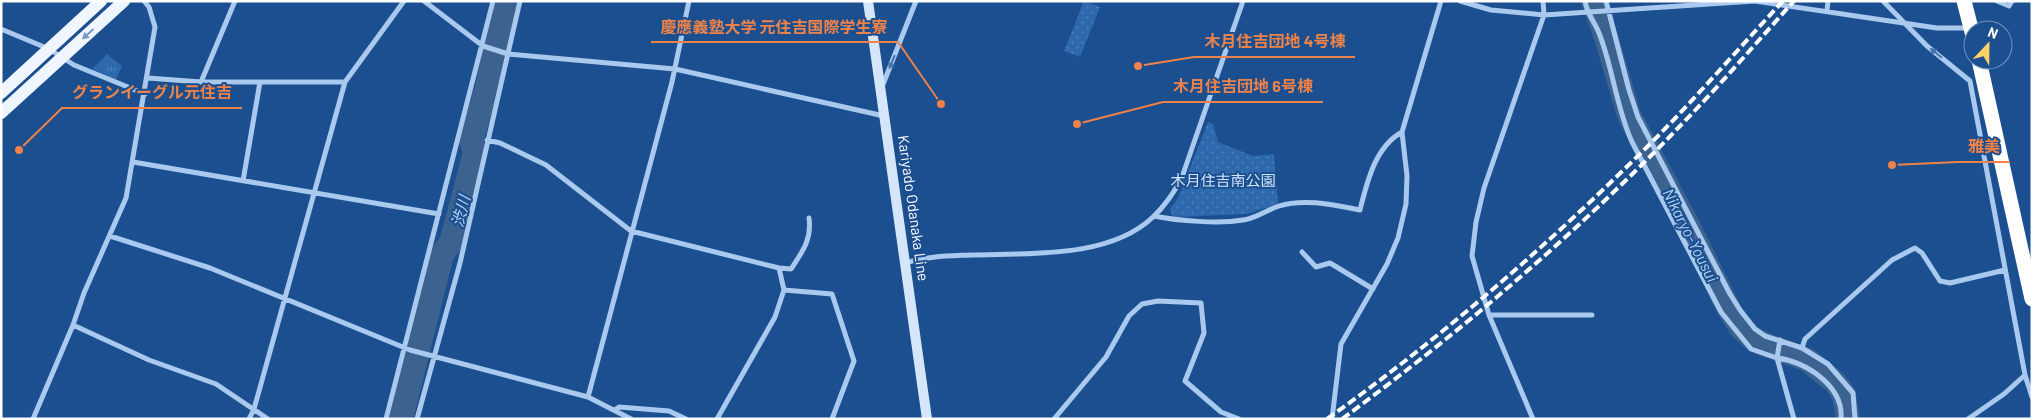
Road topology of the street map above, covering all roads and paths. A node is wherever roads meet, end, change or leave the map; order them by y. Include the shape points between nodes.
1 (101, 1) edge
2 (124, 1) edge
3 (144, 1) edge
4 (235, 1) edge
5 (404, 1) edge
6 (424, 1) edge
7 (493, 1) edge
8 (520, 1) edge
9 (689, 1) edge
10 (868, 1) edge
11 (916, 1) edge
12 (1243, 1) edge
13 (1441, 1) edge
14 (1460, 1) edge
15 (1543, 1) edge
16 (1585, 1) edge
17 (1606, 1) edge
18 (1828, 1) edge
19 (1884, 1) edge
20 (1964, 1) edge
21 (1997, 1) edge
22 (2012, 1) edge
23 (1610, 10) junction
24 (1586, 11) junction
25 (1827, 11) junction
26 (1544, 15) junction
27 (1969, 20) edge
28 (1904, 23) junction
29 (1, 29) edge
30 (1963, 31) edge
31 (483, 46) junction
32 (49, 49) junction
33 (508, 54) junction
34 (62, 57) junction
35 (675, 69) junction
36 (1977, 70) edge
37 (148, 78) junction
38 (1976, 78) junction
39 (201, 82) junction
40 (260, 82) junction
41 (345, 82) junction
42 (881, 91) junction
43 (1, 93) edge
44 (145, 94) junction
45 (1, 113) edge
46 (886, 116) junction
47 (1402, 132) junction
48 (487, 140) junction
49 (133, 162) junction
50 (243, 180) junction
51 (315, 192) junction
52 (439, 214) junction
53 (1154, 216) junction
54 (809, 218) dead end
55 (631, 231) junction
56 (110, 236) junction
57 (1302, 252) dead end
58 (906, 263) junction
59 (780, 268) junction
60 (2005, 270) junction
61 (1373, 289) junction
62 (784, 290) junction
63 (283, 298) junction
64 (2032, 299) edge
65 (1489, 315) junction
66 (1592, 315) dead end
67 (73, 325) junction
68 (1780, 340) junction
69 (404, 347) junction
70 (1802, 348) junction
71 (432, 355) junction
72 (1777, 358) junction
73 (2024, 374) junction
74 (588, 397) junction
75 (2032, 397) edge
76 (254, 409) junction
77 (615, 410) junction
78 (33, 419) edge
79 (249, 419) edge
80 (268, 419) edge
81 (386, 419) edge
82 (418, 419) edge
83 (631, 419) edge
84 (686, 419) edge
85 (717, 419) edge
86 (832, 419) edge
87 (927, 419) edge
88 (1054, 419) edge
89 (1239, 419) edge
90 (1332, 419) edge
91 (1533, 419) edge
92 (1794, 419) edge
93 (1841, 419) edge
94 (1855, 419) edge
95 (1968, 419) edge

1 - 32 main road
2 -> 34 main road
3 - 37 street via 155,27
4 - 39 street
5 - 41 street
6 - 31 street
7 - 31 street
8 - 33 street
9 - 35 street
10 - 42 street, Kariyado Odanaka Line
11 -> 42 street
12 - 53 street via 1181,180
13 - 47 street
14 - 26 street via 1491,10
15 - 26 street
16 - 24 street
17 - 23 street
18 - 25 street
19 - 28 street
20 - 27 highway
21 - 22 street via 2009,6
23 - 24 street
23 - 25 street via 1755,2
23 - 68 street via 1638,117 1730,294 1755,329
24 - 26 street
24 - 72 street via 1599,32 1623,122 1710,294 1751,349
25 - 28 street
26 - 65 street via 1487,179 1475,228 1472,256
28 - 30 street
38 -> 28 street via 1927,46
29 - 32 street
31 - 33 street
31 - 52 street
32 - 34 street
32 - 43 main road
33 - 35 street
33 - 48 street
34 - 44 street
34 - 45 main road
35 - 46 street
35 - 55 street
36 - 38 highway
37 - 39 street
37 - 44 street
38 - 60 street
38 - 64 highway
39 - 40 street
40 - 41 street
40 - 50 street
41 - 51 street
42 - 46 street, Kariyado Odanaka Line
44 - 49 street
46 - 58 street, Kariyado Odanaka Line
47 - 53 street via 1392,138 1378,157 1360,210 1304,203 1281,206 1244,220 1174,220
47 - 61 street via 1407,176 1406,204 1398,238
48 - 55 street via 546,165
48 - 71 street via 460,263 440,340
49 - 50 street
49 - 56 street via 126,198
50 - 51 street
51 - 52 street
51 - 63 street
52 - 69 street
53 - 58 street via 1124,237 1097,246
54 - 59 street via 808,241 802,254 791,269
55 - 59 street
55 - 74 street
56 - 63 street via 210,268
56 - 67 street
57 - 61 street via 1316,267 1330,263
58 - 87 street, Kariyado Odanaka Line
59 - 62 street
60 - 70 street via 1950,283 1940,281 1922,252 1915,248 1892,260 1805,339
60 - 73 street
61 - 90 street via 1341,344
62 - 85 street via 775,317
62 - 86 street via 832,294 854,361
63 - 69 street
63 - 76 street
65 - 66 street
65 - 91 street
67 - 76 street via 149,360 216,384
67 - 78 street
68 - 70 street
68 - 72 street
69 - 71 street
69 - 81 street
70 - 94 street via 1828,364 1853,393
71 - 74 street
71 - 82 street
72 - 92 street
72 - 93 street via 1805,366 1819,376 1838,399
73 - 75 street
73 - 95 street via 2004,394
74 - 77 street
76 - 79 street
76 - 80 street
77 - 83 street
77 - 84 street via 619,407 669,411
88 - 89 street via 1106,357 1130,316 1142,304 1158,301 1201,303 1204,333 1185,382 1221,412

